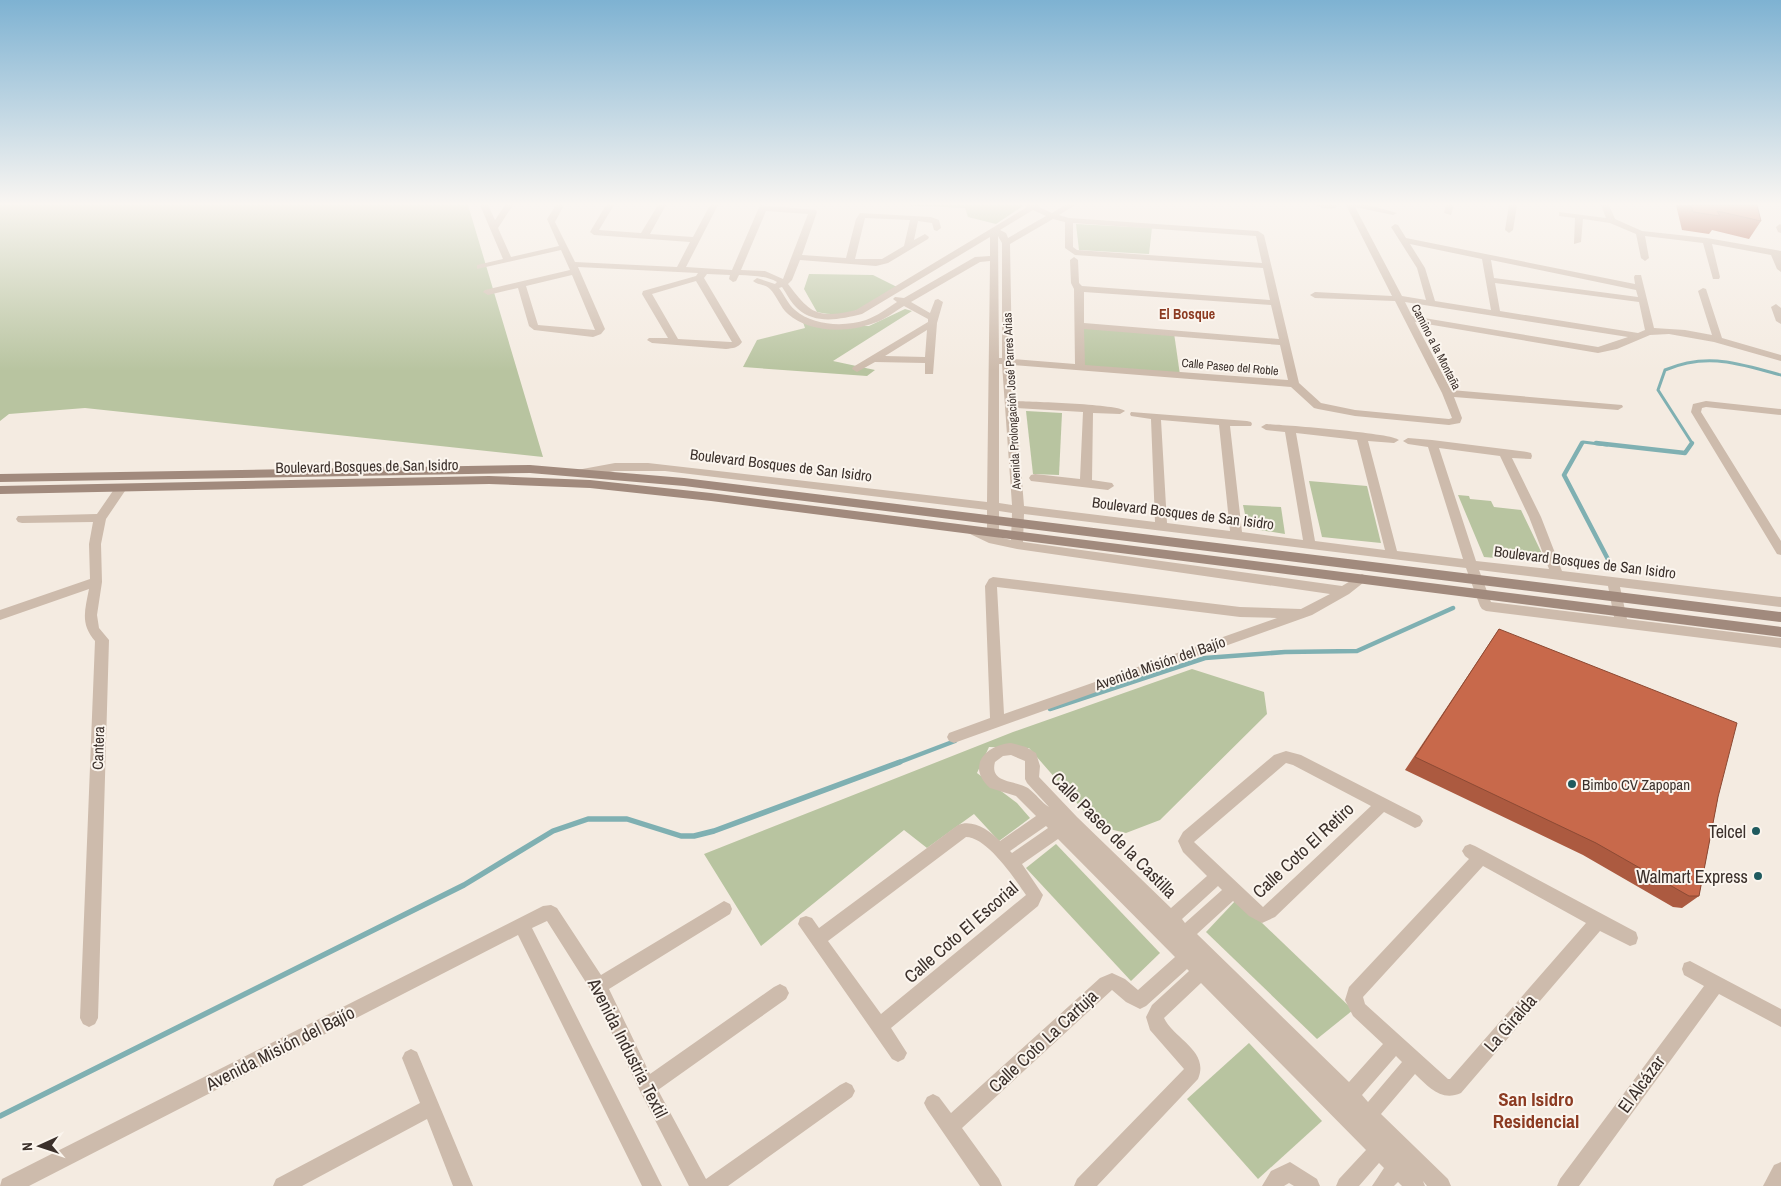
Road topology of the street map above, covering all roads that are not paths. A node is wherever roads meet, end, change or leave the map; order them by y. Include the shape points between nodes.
1 (507, 260) edge
2 (570, 260) edge
3 (688, 260) edge
4 (742, 260) edge
5 (795, 260) edge
6 (841, 260) edge
7 (884, 260) edge
8 (943, 260) edge
9 (948, 260) edge
10 (976, 260) edge
11 (995, 260) edge
12 (1006, 260) edge
13 (1074, 260) dead end
14 (1189, 260) edge
15 (1266, 260) edge
16 (1378, 260) edge
17 (1416, 260) edge
18 (1487, 260) edge
19 (1507, 260) edge
20 (1712, 260) edge
21 (850, 261) joint
22 (1267, 266) junction
23 (480, 267) dead end
24 (573, 268) junction
25 (964, 268) junction
26 (684, 270) junction
27 (702, 275) junction
28 (735, 276) junction
29 (1638, 277) dead end
30 (1716, 277) dead end
31 (1490, 280) junction
32 (521, 284) junction
33 (778, 285) junction
34 (1640, 288) junction
35 (1078, 289) junction
36 (1703, 291) dead end
37 (488, 292) dead end
38 (889, 293) junction
39 (1315, 295) dead end
40 (1397, 298) junction
41 (1643, 300) junction
42 (796, 302) junction
43 (904, 302) junction
44 (938, 302) dead end
45 (1431, 302) junction
46 (1276, 303) junction
47 (784, 304) junction
48 (1776, 307) dead end
49 (859, 312) junction
50 (1496, 313) junction
51 (1407, 318) junction
52 (933, 320) junction
53 (840, 321) junction
54 (872, 321) junction
55 (1781, 322) edge
56 (1080, 326) junction
57 (1645, 334) junction
58 (652, 340) dead end
59 (1718, 341) junction
60 (674, 342) junction
61 (1284, 342) junction
62 (1781, 358) edge
63 (873, 359) junction
64 (929, 360) junction
65 (994, 361) junction
66 (1007, 362) junction
67 (1080, 368) junction
68 (857, 369) dead end
69 (929, 372) dead end
70 (1294, 384) junction
71 (1447, 393) junction
72 (1010, 404) junction
73 (1618, 407) dead end
74 (1088, 408) junction
75 (1120, 411) dead end
76 (1781, 412) edge
77 (1135, 414) dead end
78 (1156, 416) junction
79 (1224, 423) junction
80 (1248, 424) dead end
81 (1266, 427) dead end
82 (1290, 429) junction
83 (1361, 436) junction
84 (1394, 440) dead end
85 (1408, 441) dead end
86 (1432, 443) junction
87 (1504, 453) junction
88 (1528, 456) dead end
89 (581, 473) junction
90 (0, 478) edge
91 (1035, 478) dead end
92 (1086, 483) junction
93 (1108, 486) dead end
94 (121, 488) junction
95 (0, 490) edge
96 (993, 506) junction
97 (1018, 509) junction
98 (100, 518) junction
99 (22, 519) dead end
100 (1160, 526) junction
101 (972, 530) joint
102 (993, 531) junction
103 (1017, 534) junction
104 (1236, 536) junction
105 (1310, 545) junction
106 (1781, 551) edge
107 (1392, 554) junction
108 (1471, 564) junction
109 (1557, 575) junction
110 (1362, 579) junction
111 (1477, 580) junction
112 (96, 582) junction
113 (1613, 582) junction
114 (1345, 591) junction
115 (1617, 597) junction
116 (1484, 600) junction
117 (1781, 602) edge
118 (1301, 614) junction
119 (0, 615) edge
120 (1781, 617) edge
121 (1621, 618) junction
122 (1781, 632) edge
123 (1781, 644) edge
124 (997, 720) junction
125 (954, 737) dead end
126 (1383, 804) junction
127 (1059, 819) junction
128 (1416, 821) dead end
129 (999, 850) junction
130 (1011, 863) junction
131 (1218, 876) junction
132 (1234, 890) junction
133 (724, 909) dead end
134 (551, 913) joint
135 (1598, 921) junction
136 (806, 924) dead end
137 (522, 925) junction
138 (1164, 925) junction
139 (1630, 938) dead end
140 (818, 939) junction
141 (1179, 939) junction
142 (1187, 958) junction
143 (1690, 969) dead end
144 (1201, 972) junction
145 (1716, 983) junction
146 (598, 986) junction
147 (780, 993) dead end
148 (88, 1018) dead end
149 (1781, 1018) edge
150 (880, 1027) junction
151 (1396, 1043) junction
152 (898, 1053) dead end
153 (412, 1058) dead end
154 (1415, 1061) junction
155 (647, 1087) junction
156 (846, 1091) dead end
157 (933, 1103) dead end
158 (1343, 1103) junction
159 (431, 1107) junction
160 (1362, 1121) junction
161 (950, 1127) junction
162 (1378, 1150) junction
163 (1396, 1168) junction
164 (1781, 1172) edge
165 (289, 1184) edge
166 (9, 1186) edge
167 (463, 1186) edge
168 (652, 1186) edge
169 (699, 1186) edge
170 (712, 1186) edge
171 (992, 1186) edge
172 (1084, 1186) edge
173 (1272, 1186) edge
174 (1310, 1186) edge
175 (1346, 1186) edge
176 (1382, 1186) edge
177 (1415, 1186) edge
178 (1441, 1186) edge
179 (1567, 1186) edge
180 (1772, 1186) edge

1 - 23 street
2 - 24 street
3 - 26 street
4 - 28 street
5 - 33 street via 788,280
6 - 21 street
7 - 21 street
8 - 38 street
9 - 25 street
10 - 25 street
11 - 65 street, Avenida Prolongación José Parres Arias
12 - 66 street, Avenida Prolongación José Parres Arias
13 - 35 street
14 - 22 street
15 - 22 street, Calle Paseo del Roble
16 - 40 street, Camino a la Montaña
17 - 45 street
18 - 31 street
19 - 34 street
20 - 30 street
22 - 46 street, Calle Paseo del Roble
24 - 26 street
24 - 32 street
24 - 32 street via 600,329 593,334 534,326
25 - 43 street
26 - 27 street
27 - 28 street
27 - 60 street via 648,290 647,294
27 - 60 street via 737,342 734,345
28 - 33 street
29 - 34 street
31 - 41 street
31 - 50 street
32 - 37 street
33 - 42 street
33 - 47 street
34 - 41 street
35 - 46 street
35 - 56 street
36 - 59 street
38 - 43 street
38 - 49 street
39 - 40 street
40 - 45 street
40 - 51 street, Camino a la Montaña
41 - 57 street
42 - 47 street
42 - 53 street via 811,314
43 - 52 street
43 - 54 street
44 - 52 street
45 - 50 street
46 - 61 street, Calle Paseo del Roble
47 - 53 street via 800,318 814,323
48 - 55 street
49 - 53 street
49 - 54 street
50 - 57 street
51 - 57 street via 1592,350 1612,347
51 - 71 street, Camino a la Montaña
52 - 63 street
52 - 64 street
53 - 54 street via 856,325
56 - 61 street
56 - 67 street
57 - 59 street via 1676,332
58 - 60 street
59 - 62 street
61 - 70 street, Calle Paseo del Roble
63 - 64 street
63 - 68 street
64 - 69 street
65 - 66 street, Calle Paseo del Roble
65 - 96 street, Avenida Prolongación José Parres Arias
66 - 67 street, Calle Paseo del Roble
66 - 72 street, Avenida Prolongación José Parres Arias
67 - 70 street, Calle Paseo del Roble
70 - 71 street, Camino a la Montaña via 1318,406 1355,413 1456,421
71 - 73 street
72 - 74 street
72 - 97 street, Avenida Prolongación José Parres Arias
74 - 75 street
74 - 92 street
76 - 106 street via 1706,404 1697,406 1696,412
77 - 78 street
78 - 79 street
78 - 100 street
79 - 80 street
79 - 104 street
81 - 82 street
82 - 83 street
82 - 105 street
83 - 84 street
83 - 107 street
85 - 86 street
86 - 87 street
86 - 108 street
87 - 88 street
87 - 109 street via 1535,517
89 - 90 main road, Boulevard Bosques de San Isidro via 530,469 386,470
89 - 96 street, Boulevard Bosques de San Isidro via 626,465
89 - 102 main road, Boulevard Bosques de San Isidro via 684,482
91 - 92 street
92 - 93 street
94 - 95 main road, Boulevard Bosques de San Isidro
94 - 98 street, Cantera
94 - 101 main road, Boulevard Bosques de San Isidro via 489,480 590,484
96 - 97 street, Boulevard Bosques de San Isidro
96 - 102 street, Avenida Prolongación José Parres Arias
97 - 100 street, Boulevard Bosques de San Isidro
97 - 103 street, Avenida Prolongación José Parres Arias
98 - 99 street
98 - 112 street, Cantera via 95,544
100 - 104 street, Boulevard Bosques de San Isidro
101 - 102 street, Boulevard Bosques de San Isidro
102 - 103 street, Boulevard Bosques de San Isidro
102 - 103 main road, Boulevard Bosques de San Isidro
103 - 110 main road, Boulevard Bosques de San Isidro
103 - 111 main road, Boulevard Bosques de San Isidro
103 - 114 street, Boulevard Bosques de San Isidro
104 - 105 street, Boulevard Bosques de San Isidro
105 - 107 street, Boulevard Bosques de San Isidro
107 - 108 street, Boulevard Bosques de San Isidro
108 - 109 street, Boulevard Bosques de San Isidro
108 - 111 street
109 - 113 street, Boulevard Bosques de San Isidro
110 - 114 street, Avenida Misión del Bajío
110 - 116 main road, Boulevard Bosques de San Isidro
111 - 115 main road, Boulevard Bosques de San Isidro
111 - 116 street
112 - 119 street
112 - 148 street, Cantera via 91,615 93,630 102,640
113 - 115 street
113 - 117 street, Boulevard Bosques de San Isidro
114 - 118 street, Avenida Misión del Bajío
115 - 120 main road, Boulevard Bosques de San Isidro
115 - 121 street
116 - 121 street, Boulevard Bosques de San Isidro
118 - 124 street, Avenida Misión del Bajío
118 - 124 street via 1240,612 993,582
121 - 122 main road, Boulevard Bosques de San Isidro
121 - 123 street, Boulevard Bosques de San Isidro
124 - 125 street, Avenida Misión del Bajío
126 - 128 street, Calle Coto El Retiro
126 - 131 street, Calle Coto El Retiro via 1296,759 1278,759 1188,836 1188,847
126 - 132 street, Calle Coto El Retiro via 1269,912 1262,915 1255,911
127 - 129 street
127 - 130 street
127 - 138 street
129 - 130 street, Calle Coto El Escorial
129 - 140 street, Calle Coto El Escorial via 976,830 963,830
130 - 150 street, Calle Coto El Escorial via 1035,895 1032,901
131 - 132 street, Calle Coto El Retiro
131 - 138 street
132 - 141 street
133 - 146 street
134 - 137 street, Avenida Misión del Bajío
134 - 146 street, Avenida Industria Textil
135 - 139 street, La Giralda
135 - 151 street, La Giralda via 1476,854 1355,993 1354,1000 1359,1010
135 - 154 street, La Giralda via 1455,1087 1439,1084
136 - 140 street
137 - 166 street, Avenida Misión del Bajío
137 - 168 street
138 - 141 street
140 - 150 street
141 - 142 street
141 - 158 street
142 - 144 street
142 - 161 street, Calle Coto La Cartuja via 1140,1000 1118,983 1106,984
143 - 145 street
144 - 158 street
144 - 172 street via 1155,1017 1156,1024 1190,1060 1192,1074
145 - 149 street
145 - 179 street, El Alcázar
146 - 155 street, Avenida Industria Textil
147 - 155 street
150 - 152 street
151 - 154 street, La Giralda
151 - 158 street
153 - 159 street
154 - 160 street
155 - 169 street, Avenida Industria Textil
156 - 170 street
157 - 161 street
158 - 160 street
159 - 165 street
159 - 167 street
160 - 162 street
160 - 178 street
161 - 171 street
162 - 163 street
162 - 175 street
163 - 176 street
163 - 177 street
164 - 180 street
173 - 174 street via 1278,1178 1290,1172

